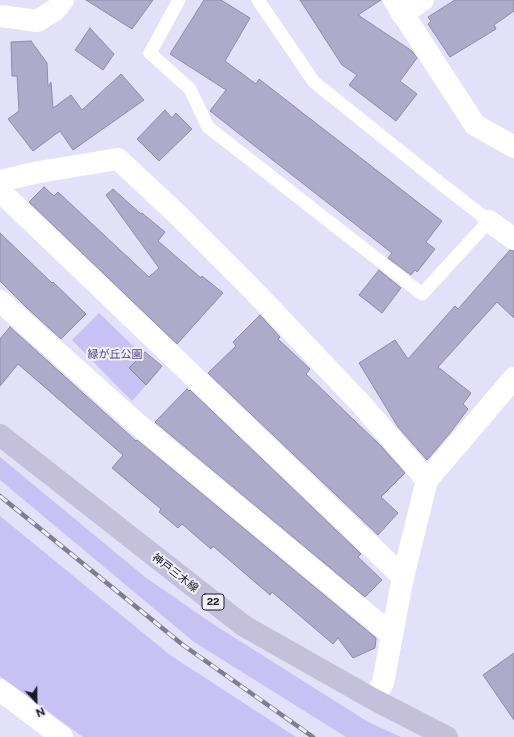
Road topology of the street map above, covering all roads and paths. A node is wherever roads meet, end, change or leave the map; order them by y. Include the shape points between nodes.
1 (63, 0) edge
2 (179, 0) edge
3 (258, 0) edge
4 (423, 0) edge
5 (398, 7) edge
6 (0, 16) edge
7 (514, 147) edge
8 (0, 181) edge
9 (0, 191) edge
10 (489, 220) junction
11 (514, 239) edge
12 (0, 302) edge
13 (514, 378) edge
14 (0, 435) edge
15 (428, 480) junction
16 (403, 577) junction
17 (392, 635) junction
18 (0, 690) edge
19 (373, 699) junction
20 (62, 737) edge
21 (447, 737) edge

1 - 6 street via 55,10 37,21
2 - 10 lane via 150,53 190,89 208,127 422,294
3 - 10 lane via 314,82
4 - 5 street
5 - 7 street via 475,125
8 - 15 street via 118,159 252,289 363,406
9 - 16 street
10 - 11 street
12 - 17 street via 135,422
13 - 15 street
14 - 19 main road, 神戸三木線 / 22 via 244,626
15 - 16 street
16 - 17 street
17 - 19 street via 383,683
18 - 20 street
19 - 21 main road, 神戸三木線 / 22

